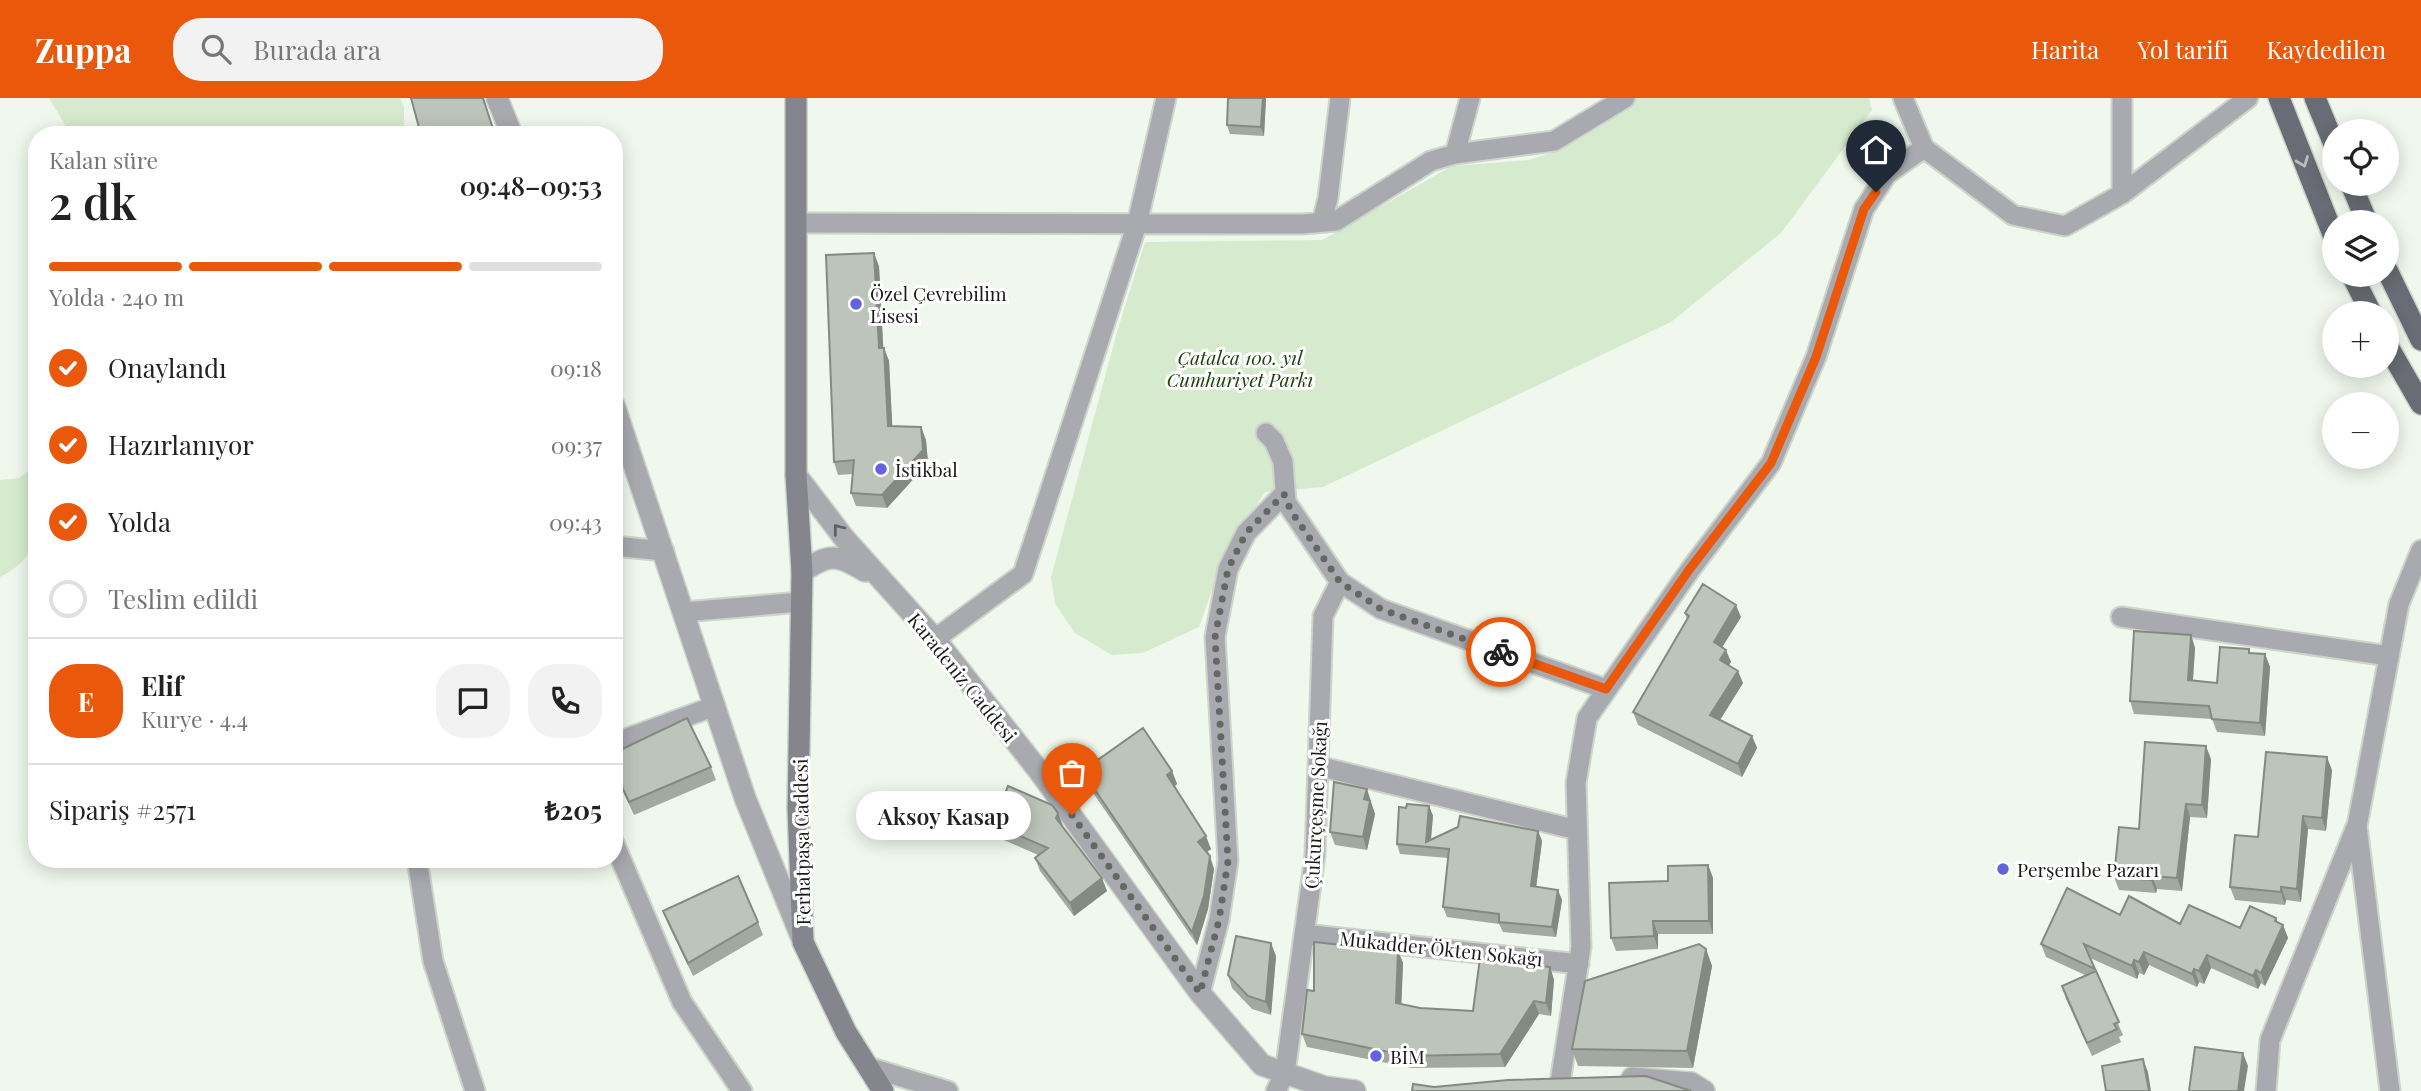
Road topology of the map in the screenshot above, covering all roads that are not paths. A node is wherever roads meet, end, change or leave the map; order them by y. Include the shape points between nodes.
1 (497, 98) edge
2 (796, 98) edge
3 (1167, 98) edge
4 (1180, 98) edge
5 (1340, 98) edge
6 (1470, 98) edge
7 (1625, 98) edge
8 (1903, 98) edge
9 (2122, 98) edge
10 (2248, 98) edge
11 (2279, 98) edge
12 (2315, 98) edge
13 (2324, 119) edge
14 (508, 126) edge
15 (1157, 137) junction
16 (1924, 148) junction
17 (1455, 154) junction
18 (2122, 194) junction
19 (2323, 210) edge
20 (1322, 222) junction
21 (798, 223) junction
22 (1137, 224) junction
23 (2395, 287) edge
24 (2421, 340) edge
25 (2399, 366) edge
26 (2421, 404) edge
27 (623, 431) edge
28 (1266, 433) dead end
29 (796, 475) junction
30 (1284, 494) junction
31 (623, 548) edge
32 (2421, 550) edge
33 (664, 551) junction
34 (802, 572) junction
35 (882, 581) junction
36 (1340, 582) junction
37 (801, 602) junction
38 (684, 612) junction
39 (2121, 617) dead end
40 (934, 639) junction
41 (2389, 656) junction
42 (1606, 689) junction
43 (715, 706) junction
44 (623, 740) edge
45 (1318, 766) junction
46 (2357, 826) junction
47 (1577, 830) junction
48 (623, 864) edge
49 (418, 868) edge
50 (1304, 934) junction
51 (803, 942) junction
52 (1578, 964) junction
53 (1200, 993) junction
54 (868, 1067) junction
55 (1606, 1080) edge
56 (1583, 1081) edge
57 (1280, 1082) edge
58 (1560, 1083) junction
59 (1533, 1085) edge
60 (880, 1090) edge
61 (475, 1091) edge
62 (742, 1091) edge
63 (948, 1091) edge
64 (1355, 1091) edge
65 (1704, 1091) edge
66 (2266, 1091) edge
67 (2390, 1091) edge

1 - 14 street
2 - 21 main road, Ferhatpaşa Caddesi
3 - 15 street
4 - 15 street
5 - 20 street
6 - 17 street
7 - 17 street via 1554,141
8 - 16 street
9 - 18 street
10 - 18 street
11 -> 19 main road
12 - 13 main road
15 - 22 street
16 - 18 street via 2013,215 2065,226
16 - 42 street via 1887,174 1864,209 1816,357 1771,463
17 - 20 street via 1431,161 1336,221
20 - 22 street
21 - 22 street
21 - 29 main road, Ferhatpaşa Caddesi
22 - 40 street via 1023,573
23 - 24 main road
25 - 26 main road
27 - 33 street
28 - 30 street via 1280,453
29 - 34 main road, Ferhatpaşa Caddesi
35 -> 29 street, Karadeniz Caddesi
30 - 36 street
30 - 53 street via 1246,533 1228,569 1215,637 1228,861
31 - 33 street
32 - 41 street via 2399,604
33 - 38 street
34 - 35 street, Karadeniz Caddesi via 822,558 843,558
34 - 37 main road, Ferhatpaşa Caddesi
35 - 40 street, Karadeniz Caddesi
36 - 42 street via 1381,609
36 - 45 street, Çukurçeşme Sokağı via 1323,616
37 - 38 street
37 - 51 main road, Ferhatpaşa Caddesi via 798,808
38 - 43 street
39 - 41 street
40 - 53 street, Karadeniz Caddesi via 1040,771
41 - 46 street
42 - 47 street via 1587,718 1576,783
43 - 44 street
43 - 51 street via 745,798
45 - 47 street
45 - 50 street, Çukurçeşme Sokağı via 1315,855
46 - 66 street via 2270,1040
46 - 67 street
47 - 52 street
48 - 62 street via 682,1002
49 - 61 street via 433,961
50 - 52 street, Mukadder Ökten Sokağı
50 - 57 street, Çukurçeşme Sokağı
51 - 54 main road, Ferhatpaşa Caddesi
52 - 58 street
53 - 57 street, Karadeniz Caddesi
54 - 60 main road, Ferhatpaşa Caddesi
54 - 63 street
55 - 65 street via 1691,1083
56 - 58 street
57 - 64 street, Karadeniz Caddesi
58 - 59 street

